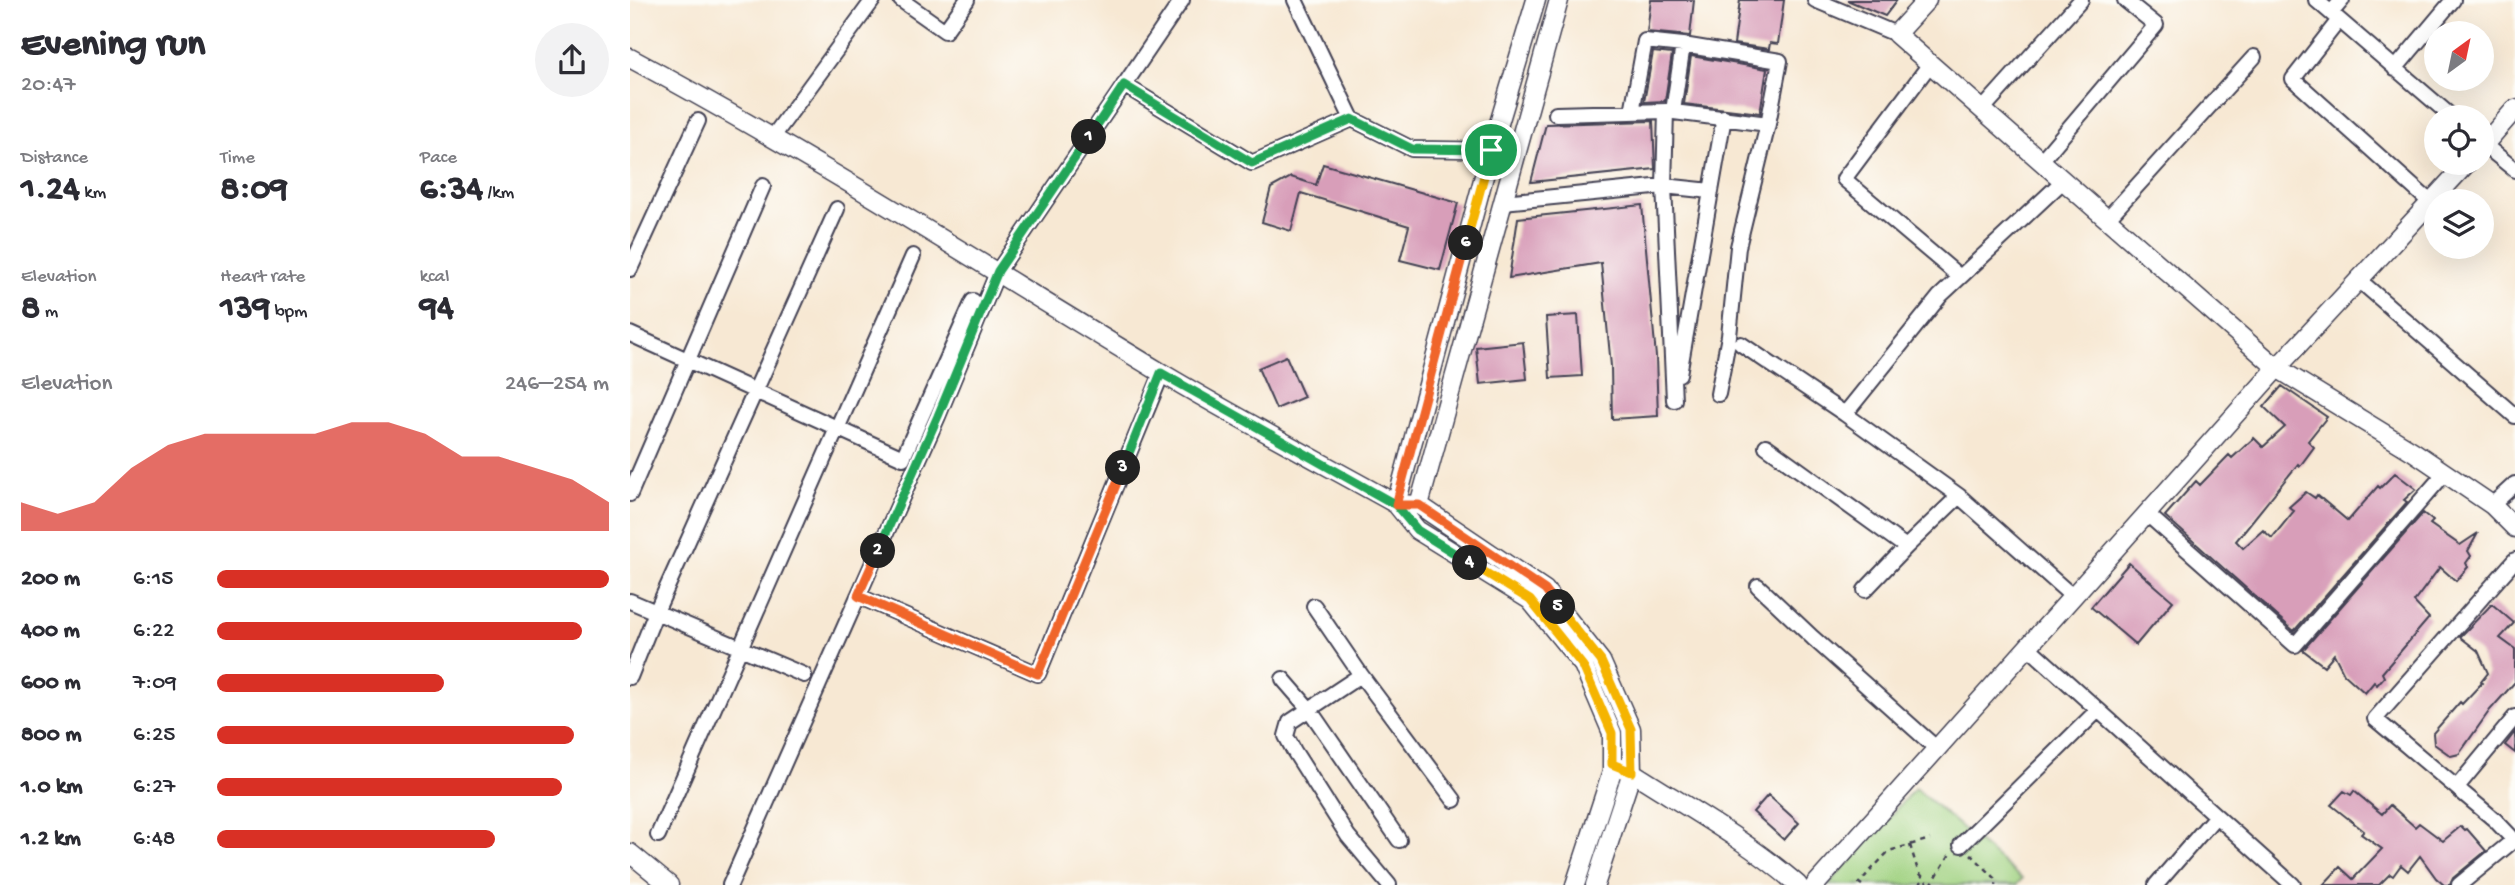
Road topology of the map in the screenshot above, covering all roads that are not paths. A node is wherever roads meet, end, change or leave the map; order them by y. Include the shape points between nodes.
1 (873, 0) edge
2 (901, 0) edge
3 (967, 0) edge
4 (1182, 0) edge
5 (1295, 0) edge
6 (1536, 0) edge
7 (1559, 0) edge
8 (1815, 0) edge
9 (1927, 0) edge
10 (2081, 0) edge
11 (2125, 0) edge
12 (2316, 0) edge
13 (2342, 0) edge
14 (2453, 0) edge
15 (2335, 17) junction
16 (1896, 34) junction
17 (1683, 45) junction
18 (2254, 57) dead end
19 (630, 58) edge
20 (1930, 64) junction
21 (2396, 69) junction
22 (1124, 85) junction
23 (2438, 105) edge
24 (2515, 109) edge
25 (1982, 110) junction
26 (1669, 111) junction
27 (1632, 112) junction
28 (1556, 114) dead end
29 (1724, 117) junction
30 (1352, 119) junction
31 (698, 121) dead end
32 (1769, 124) junction
33 (2494, 132) edge
34 (772, 138) junction
35 (1491, 150) junction
36 (2494, 154) edge
37 (2041, 161) junction
38 (2515, 170) edge
39 (2456, 175) edge
40 (2063, 181) junction
41 (763, 186) dead end
42 (1664, 186) junction
43 (2442, 189) edge
44 (1711, 191) junction
45 (2424, 197) edge
46 (1503, 202) junction
47 (837, 209) dead end
48 (2424, 209) edge
49 (2107, 219) junction
50 (913, 256) dead end
51 (630, 269) edge
52 (998, 271) junction
53 (1960, 277) junction
54 (2359, 280) junction
55 (974, 301) dead end
56 (630, 334) edge
57 (1741, 344) dead end
58 (687, 360) junction
59 (2277, 368) junction
60 (1161, 373) junction
61 (755, 391) junction
62 (1718, 394) dead end
63 (1845, 414) junction
64 (2515, 416) edge
65 (836, 429) junction
66 (1766, 446) dead end
67 (2445, 473) junction
68 (2515, 484) edge
69 (630, 494) edge
70 (1959, 496) junction
71 (1396, 505) junction
72 (1419, 505) junction
73 (2492, 505) junction
74 (2146, 513) junction
75 (2515, 528) edge
76 (1906, 547) junction
77 (2515, 560) edge
78 (1758, 586) dead end
79 (1865, 590) dead end
80 (858, 596) junction
81 (2072, 596) junction
82 (630, 601) edge
83 (1314, 606) dead end
84 (656, 612) junction
85 (2027, 646) junction
86 (740, 650) junction
87 (1362, 675) junction
88 (804, 676) dead end
89 (630, 677) edge
90 (1283, 678) dead end
91 (1309, 709) junction
92 (2098, 710) junction
93 (2515, 718) edge
94 (1936, 748) junction
95 (1612, 764) junction
96 (1632, 772) junction
97 (2456, 787) junction
98 (1454, 800) dead end
99 (2216, 816) junction
100 (658, 835) dead end
101 (1399, 840) dead end
102 (1961, 845) road end
103 (630, 853) edge
104 (669, 885) edge
105 (730, 885) edge
106 (1389, 885) edge
107 (1575, 885) edge
108 (1595, 885) edge
109 (1798, 885) edge
110 (1815, 885) edge
111 (2156, 885) edge
112 (2293, 885) edge
113 (2459, 885) edge

1 - 34 street
2 - 3 street via 945,31
4 - 22 street
5 - 30 street
6 - 35 street
7 - 46 street
8 - 16 street
9 - 16 street
10 - 25 street
11 - 37 street via 2155,25
12 - 15 street
13 - 15 street
14 - 21 street
15 - 21 street
15 - 45 street via 2293,79
16 - 20 street
17 - 26 street
17 - 27 street via 1645,41
17 - 32 street via 1780,61
18 - 49 street
19 - 34 street
20 - 25 street
20 - 53 street via 1844,179
21 - 23 street
22 - 30 street via 1252,163
22 - 52 street
24 - 33 street
25 - 37 street
26 - 27 street
26 - 29 street
26 - 42 street
27 - 28 street
29 - 32 street
29 - 44 street
30 - 35 street via 1412,149
31 - 51 street
32 - 62 street via 1738,247
34 - 52 street
35 - 71 street
36 - 38 street
37 - 40 street
39 - 43 street
40 - 49 street
40 - 53 street
41 - 58 street
42 - 44 street
42 - 44 street via 1674,400
42 - 46 street
46 - 72 street
47 - 61 street
48 - 54 street
49 - 59 street
50 - 65 street
52 - 60 street
52 - 80 street
53 - 63 street
54 - 59 street
54 - 64 street
55 - 65 street via 903,458
56 - 58 street
57 - 63 street
58 - 61 street
58 - 69 street
59 - 67 street
59 - 74 street
60 - 71 street
60 - 80 street via 1038,674
61 - 65 street
61 - 84 street
63 - 70 street
65 - 86 street
66 - 76 street
67 - 73 street
67 - 74 street via 2295,645
68 - 73 street
70 - 76 street
70 - 81 street
71 - 72 street
71 - 95 street via 1417,530 1530,600 1583,666 1612,733
72 - 96 street via 1545,590 1601,661 1631,729
73 - 75 street
74 - 81 street
76 - 79 street
77 - 97 street via 2375,719
78 - 94 street
80 - 105 street
81 - 85 street
82 - 84 street
83 - 87 street
84 - 86 street
84 - 89 street
85 - 92 street
85 - 94 street
86 - 88 street
86 - 100 street
87 - 91 street
87 - 98 street
90 - 91 street
91 - 101 street
91 - 106 street via 1290,722 1286,736 1348,836
92 - 99 street
92 - 102 street
93 - 97 street
94 - 110 street
95 - 96 street
95 - 107 street
96 - 108 street
96 - 109 street via 1777,866
97 - 113 street via 2514,840
99 - 111 street
99 - 112 street
103 - 104 street

